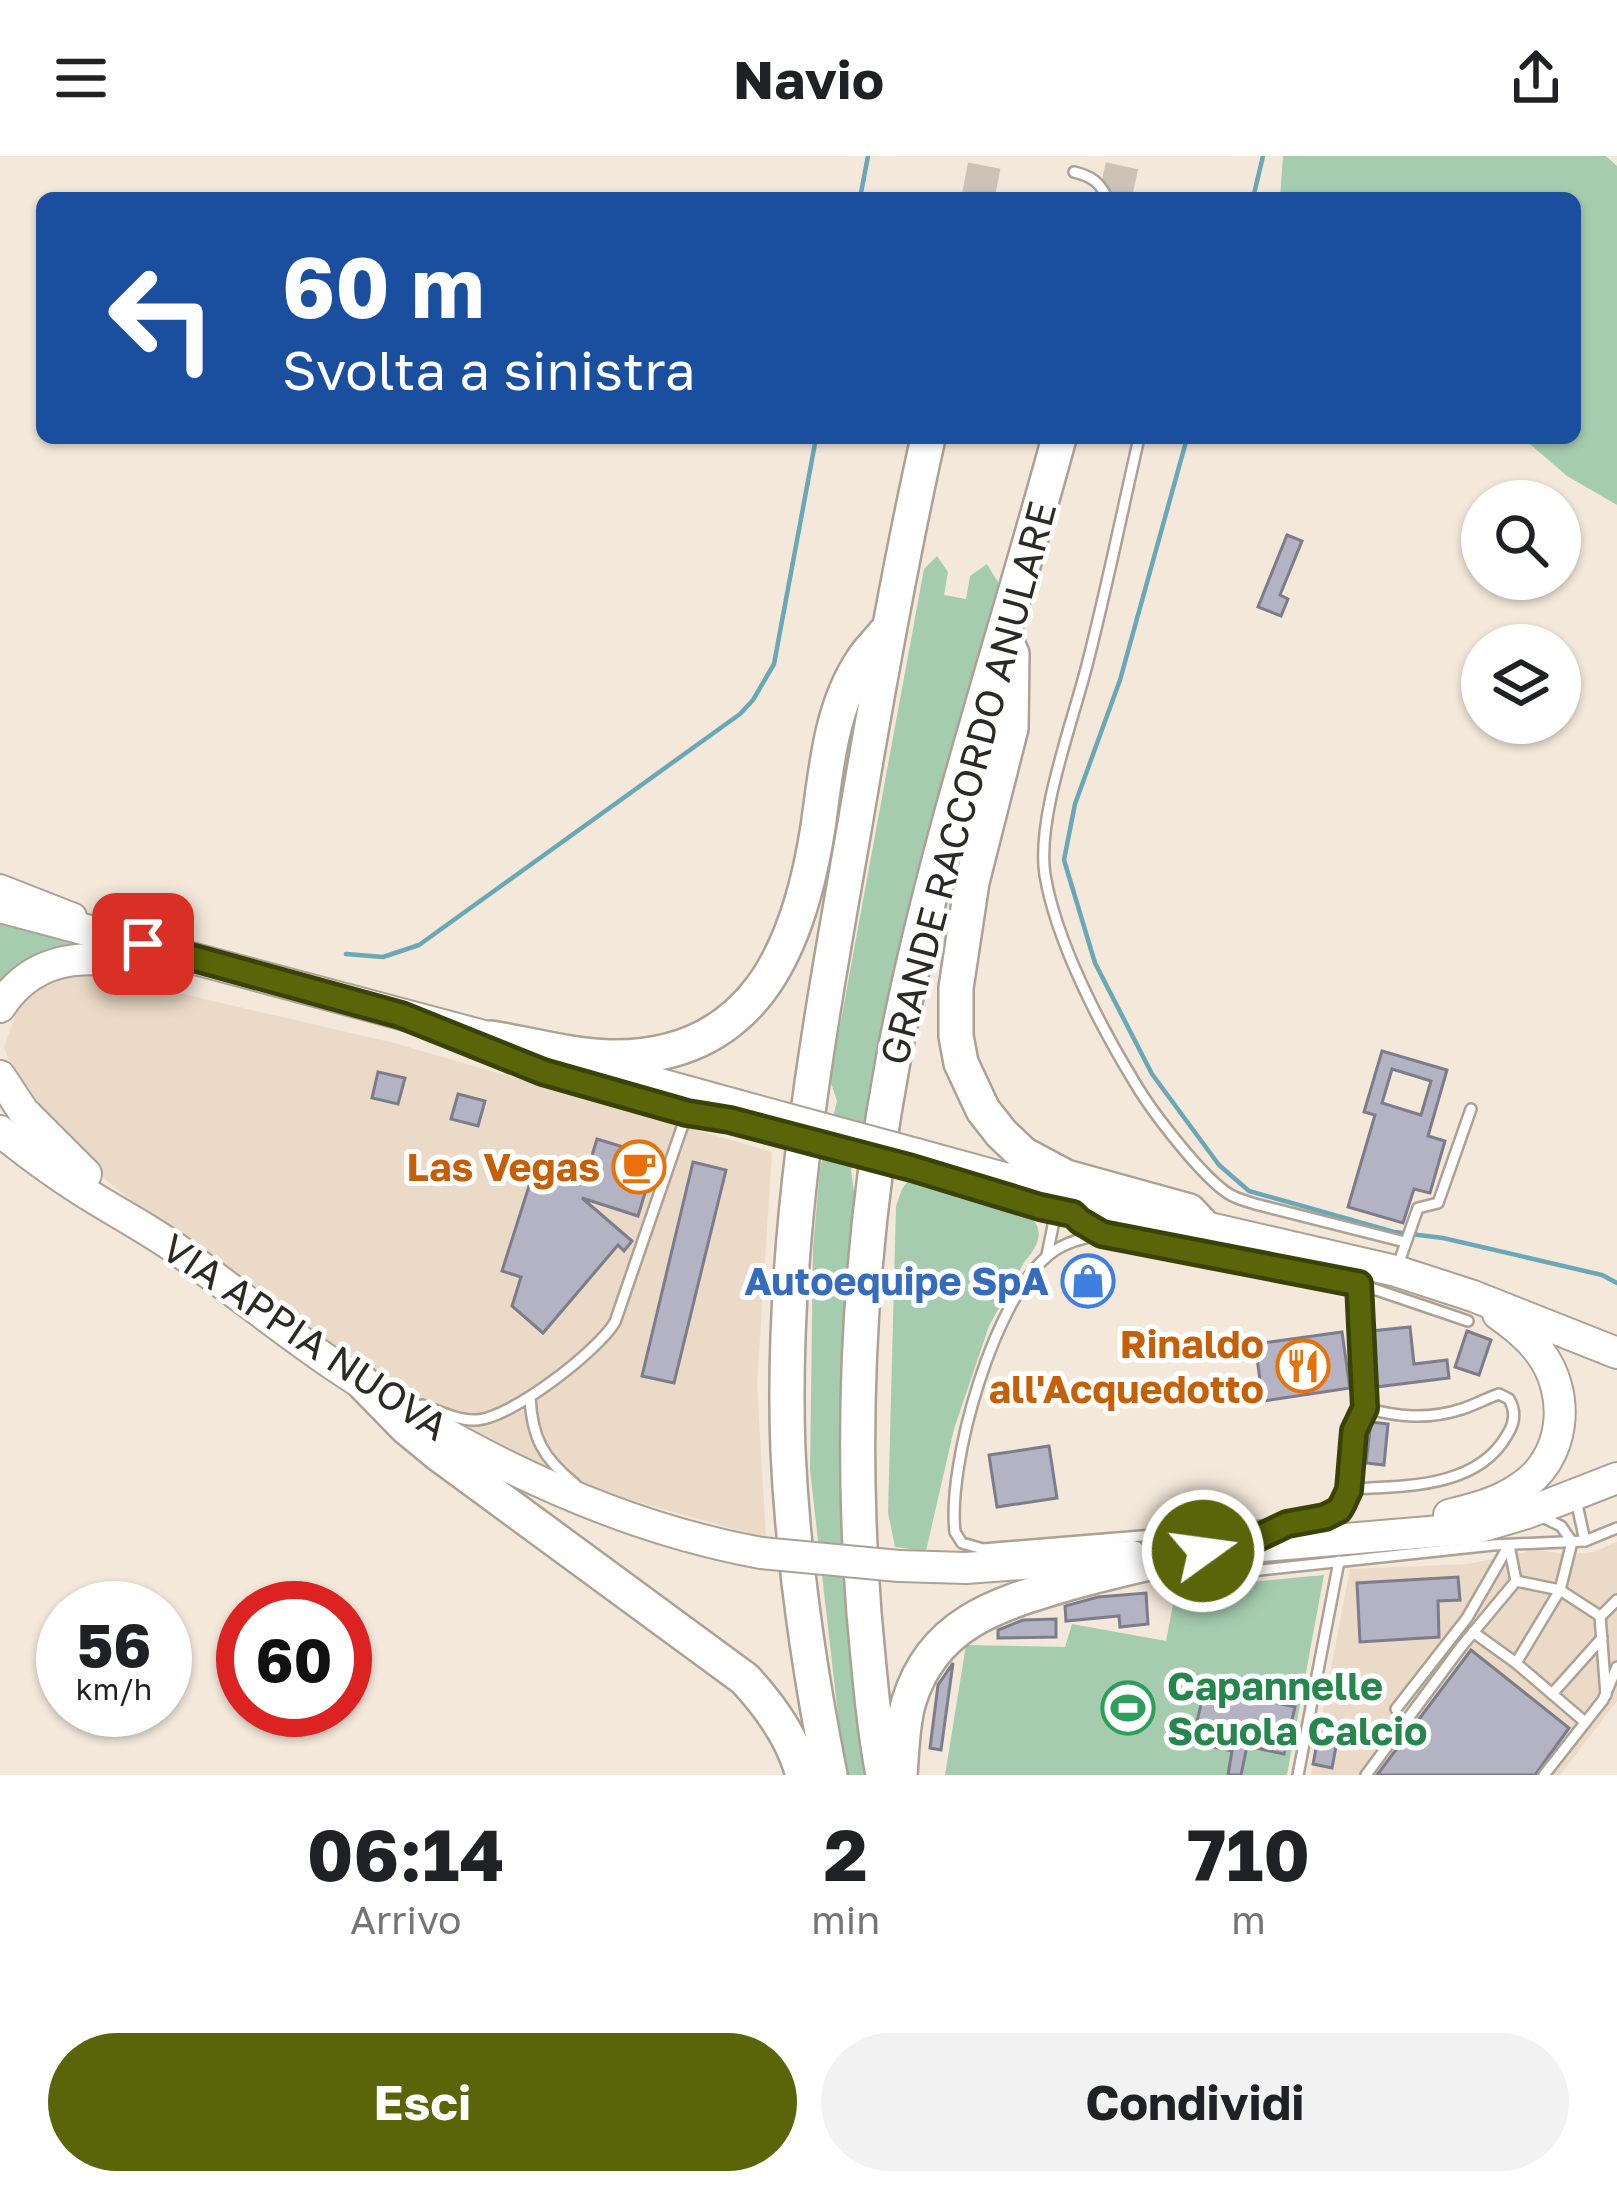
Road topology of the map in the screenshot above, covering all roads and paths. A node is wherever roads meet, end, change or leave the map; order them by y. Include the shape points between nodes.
1 (1074, 172) dead end
2 (1103, 192) edge
3 (927, 444) edge
4 (1057, 444) edge
5 (1138, 444) edge
6 (890, 627) junction
7 (1003, 636) junction
8 (0, 887) edge
9 (0, 907) edge
10 (143, 944) junction
11 (343, 999) junction
12 (0, 1007) edge
13 (401, 1015) junction
14 (491, 1038) junction
15 (0, 1076) edge
16 (1471, 1109) dead end
17 (733, 1112) junction
18 (687, 1113) junction
19 (0, 1131) edge
20 (914, 1161) junction
21 (1064, 1212) junction
22 (1204, 1227) junction
23 (1102, 1234) junction
24 (1268, 1242) junction
25 (171, 1245) junction
26 (1048, 1255) junction
27 (1400, 1256) junction
28 (1359, 1284) junction
29 (1470, 1308) junction
30 (1617, 1353) edge
31 (364, 1384) junction
32 (530, 1397) junction
33 (1365, 1408) junction
34 (1617, 1478) edge
35 (1349, 1490) junction
36 (1575, 1495) junction
37 (605, 1509) junction
38 (1287, 1524) junction
39 (1617, 1528) edge
40 (1512, 1531) junction
41 (1418, 1532) junction
42 (1585, 1541) junction
43 (1572, 1542) junction
44 (1239, 1547) junction
45 (1339, 1561) junction
46 (1204, 1563) junction
47 (1516, 1581) junction
48 (1560, 1590) junction
49 (1617, 1600) edge
50 (1600, 1617) junction
51 (1473, 1632) junction
52 (1602, 1638) junction
53 (1516, 1664) junction
54 (1617, 1667) edge
55 (1552, 1694) junction
56 (1606, 1695) junction
57 (1396, 1709) dead end
58 (1586, 1722) junction
59 (803, 1775) edge
60 (830, 1775) edge
61 (883, 1775) edge
62 (900, 1775) edge
63 (1298, 1775) edge
64 (1366, 1775) edge
65 (1544, 1775) edge

1 - 2 lane
3 - 6 highway, GRANDE RACCORDO ANULARE
4 - 7 highway, GRANDE RACCORDO ANULARE
5 - 27 lane via 1047,815 1045,872 1060,935 1150,1107 1218,1186
6 - 14 highway via 845,694 800,906 782,956 752,1001 705,1036 649,1054 604,1057
6 - 60 highway, GRANDE RACCORDO ANULARE via 826,986 792,1282 793,1512
7 - 22 highway via 1012,654 1011,728 962,937 955,1013 961,1063 983,1110 1023,1154 1066,1177 1189,1211
7 - 61 highway, GRANDE RACCORDO ANULARE via 909,987 868,1233 857,1462
8 - 10 street
9 - 10 main road
10 - 11 main road
11 - 12 main road via 83,958 38,970
11 - 13 main road
13 - 14 main road
13 - 18 street via 519,1064
14 - 17 main road
15 - 25 main road via 58,1149
16 - 27 lane via 1438,1202 1418,1208
17 - 18 street
17 - 20 main road, bridge
18 - 32 lane via 610,1331
19 - 25 main road, VIA APPIA NUOVA
20 - 21 street
20 - 22 main road
21 - 23 lane
21 - 24 street
21 - 26 lane
22 - 24 main road
23 - 26 lane
23 - 28 lane
24 - 27 main road
25 - 31 main road, VIA APPIA NUOVA
26 - 38 lane via 1009,1311 974,1400 955,1481 953,1526 962,1544 983,1549
27 - 29 main road
28 - 29 lane
28 - 33 lane
29 - 30 main road
29 - 41 main road via 1526,1336 1545,1359 1559,1429 1545,1466 1520,1489 1433,1518
31 - 32 lane via 477,1420
31 - 37 main road, VIA APPIA NUOVA via 491,1460
31 - 59 highway via 440,1455 745,1679 772,1709
32 - 37 lane via 542,1450
33 - 35 lane via 1354,1431
33 - 35 lane via 1432,1416 1499,1394 1514,1413 1504,1441 1466,1470 1420,1485
34 - 36 main road, VIA APPIA NUOVA
35 - 38 lane via 1333,1514
36 - 40 main road, VIA APPIA NUOVA
36 - 42 lane
37 - 46 main road, VIA APPIA NUOVA, bridge via 761,1553 899,1566
38 - 44 lane
39 - 42 lane
40 - 41 main road, VIA APPIA NUOVA
40 - 43 lane
40 - 43 lane via 1544,1517
40 - 45 lane
40 - 47 lane
40 - 57 lane via 1468,1618
41 - 44 main road, VIA APPIA NUOVA
42 - 43 lane
43 - 48 lane
44 - 46 main road, VIA APPIA NUOVA
45 - 46 lane
45 - 63 lane
46 - 62 highway via 1103,1574 1013,1600 960,1627 911,1694
47 - 48 lane
47 - 51 lane
48 - 50 lane
48 - 53 lane
49 - 50 lane
50 - 52 lane
51 - 53 lane
51 - 64 lane
52 - 55 lane
52 - 56 lane
53 - 55 lane
54 - 56 lane
55 - 58 lane
56 - 58 lane
58 - 65 lane

